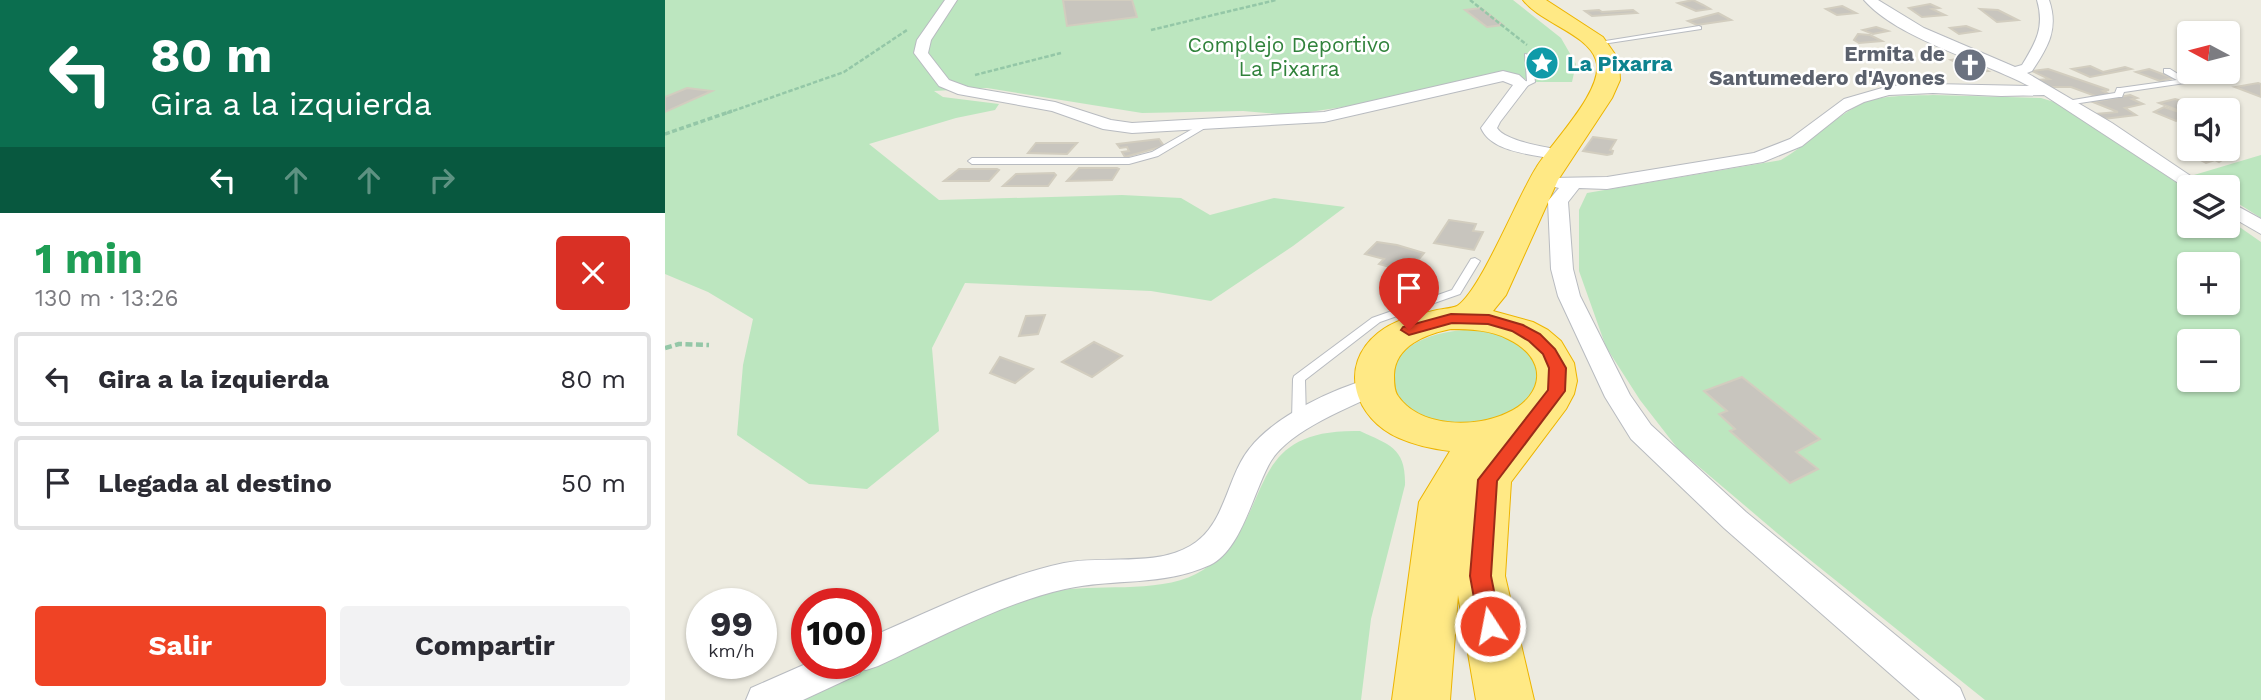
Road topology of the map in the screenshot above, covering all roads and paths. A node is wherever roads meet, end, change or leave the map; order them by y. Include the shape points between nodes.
1 (951, 0) edge
2 (1276, 0) edge
3 (1471, 0) edge
4 (1533, 0) edge
5 (1870, 0) edge
6 (2043, 0) edge
7 (911, 27) dead end
8 (1699, 28) dead end
9 (1150, 30) dead end
10 (1596, 43) junction
11 (1061, 53) dead end
12 (1528, 56) joint
13 (2167, 71) dead end
14 (2014, 72) junction
15 (944, 83) junction
16 (1519, 88) junction
17 (2045, 90) junction
18 (2067, 103) junction
19 (1206, 125) junction
20 (665, 134) edge
21 (972, 161) dead end
22 (1558, 173) junction
23 (2179, 175) edge
24 (2240, 214) edge
25 (2261, 228) edge
26 (1488, 265) junction
27 (1466, 318) junction
28 (1518, 328) junction
29 (709, 345) dead end
30 (665, 348) edge
31 (1373, 386) junction
32 (1541, 413) junction
33 (1299, 420) junction
34 (1405, 423) junction
35 (1491, 435) junction
36 (1442, 502) junction
37 (882, 648) edge
38 (811, 679) edge
39 (1420, 691) edge
40 (764, 700) edge
41 (1505, 700) edge
42 (1947, 700) edge

1 - 15 street via 921,52
2 - 9 path
3 - 12 path via 1527,44
4 - 10 highway
5 - 14 street via 1929,35
6 - 14 street via 2050,19 2046,38 2027,68
7 - 20 path via 844,72
8 - 10 lane
10 - 22 highway via 1608,60 1608,80
11 - 15 path
12 - 16 lane via 1531,82
13 - 18 lane via 2185,80
14 - 17 street
15 - 19 street via 986,96 1055,107 1109,125
16 - 19 street via 1521,84 1514,78 1488,78 1324,117
16 - 22 street via 1489,128 1493,136
17 - 18 street
17 - 22 street via 1904,89 1868,94 1850,101 1800,140 1757,158 1607,183
18 - 23 street
19 - 21 lane via 1155,154 1129,161
22 - 26 highway
22 - 42 street via 1562,269 1569,296 1618,397 1641,432 1798,575
24 - 25 street
26 - 27 highway via 1487,295
26 - 28 highway
26 - 33 lane via 1456,292 1347,335 1299,379
27 - 28 highway
27 - 31 highway via 1429,322 1391,341 1376,359
28 - 32 highway via 1550,352 1557,368 1557,391
29 - 30 path
31 - 33 street
31 - 34 highway via 1383,406
32 - 35 highway
32 - 41 highway via 1488,480 1481,576
33 - 37 street via 1260,454 1227,528 1202,555 1161,568 1066,576 999,596
34 - 35 highway via 1435,434
34 - 36 highway via 1426,457
35 - 36 highway via 1464,465
36 - 39 highway
38 - 40 street

